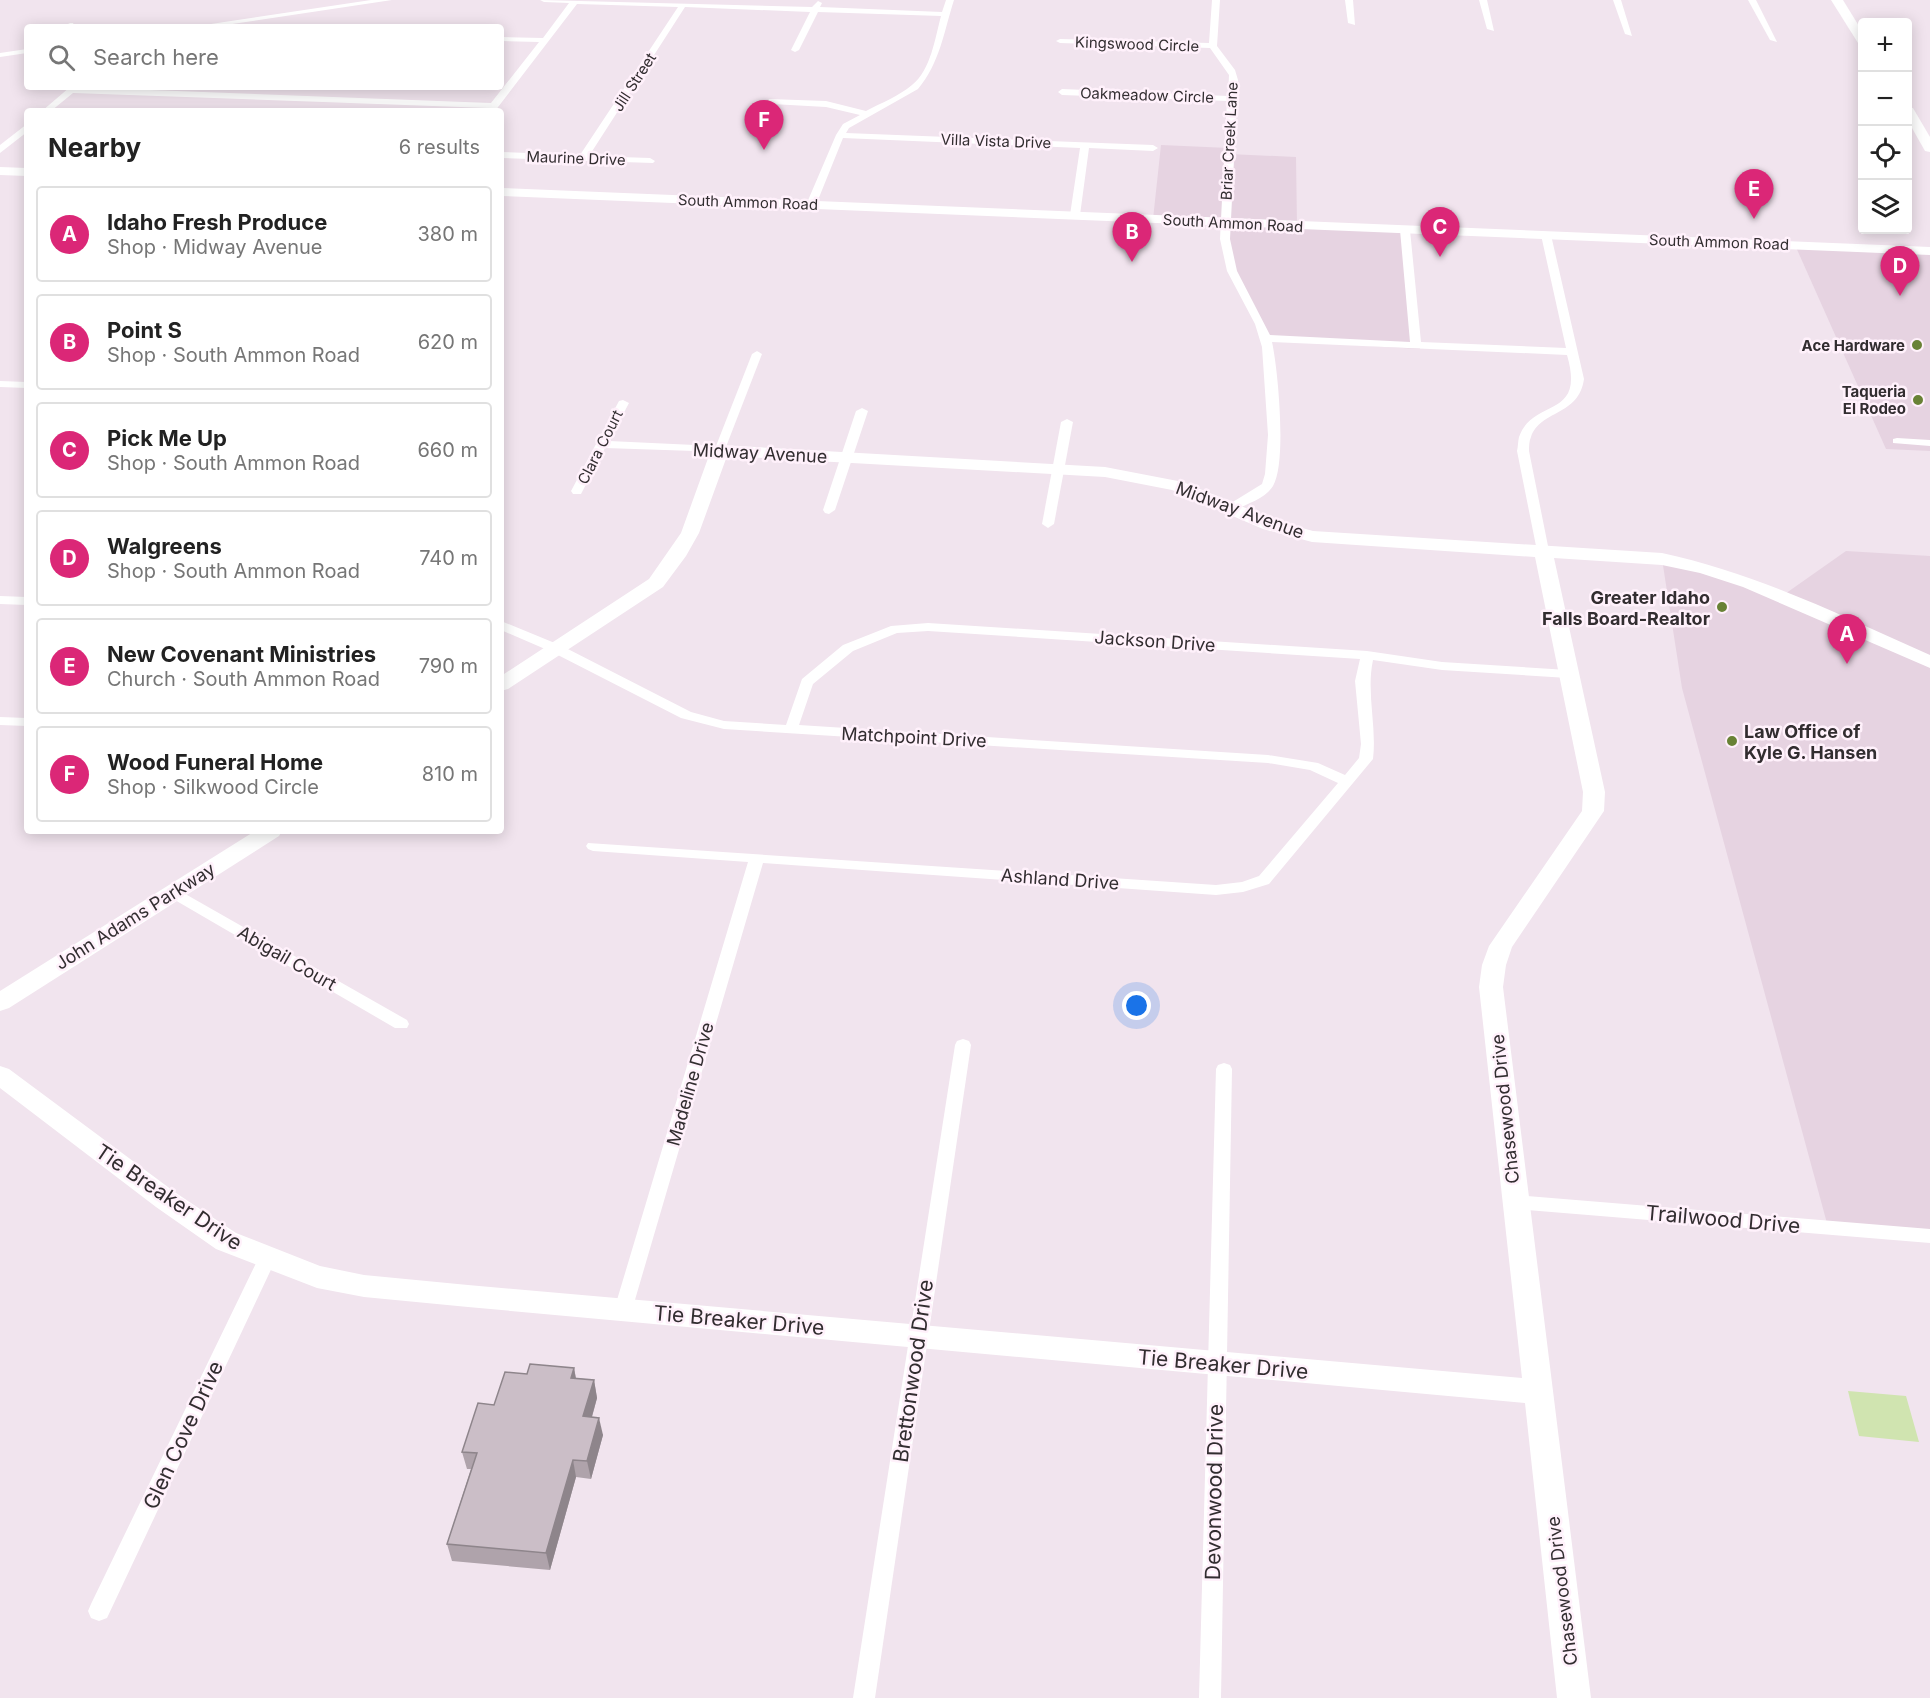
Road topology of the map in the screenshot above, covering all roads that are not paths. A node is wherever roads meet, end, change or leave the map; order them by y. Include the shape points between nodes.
1 (315, 0) edge
2 (388, 0) edge
3 (544, 0) edge
4 (819, 0) edge
5 (950, 0) edge
6 (1216, 0) edge
7 (1349, 0) edge
8 (1483, 0) edge
9 (1617, 0) edge
10 (1752, 0) edge
11 (1837, 0) edge
12 (574, 1) edge
13 (683, 5) junction
14 (321, 8) junction
15 (815, 9) junction
16 (945, 14) junction
17 (1352, 23) dead end
18 (215, 24) edge
19 (1491, 29) dead end
20 (1858, 32) edge
21 (1629, 34) dead end
22 (504, 39) edge
23 (1774, 39) dead end
24 (543, 40) junction
25 (1060, 41) dead end
26 (1213, 46) junction
27 (795, 50) dead end
28 (24, 51) edge
29 (0, 55) edge
30 (71, 90) edge
31 (154, 90) edge
32 (194, 91) edge
33 (1062, 92) dead end
34 (1232, 99) junction
35 (772, 101) dead end
36 (50, 108) edge
37 (492, 108) edge
38 (864, 113) junction
39 (1912, 118) edge
40 (24, 129) edge
41 (0, 135) edge
42 (840, 135) junction
43 (16, 136) junction
44 (24, 136) edge
45 (1085, 145) junction
46 (1153, 148) dead end
47 (1930, 148) edge
48 (0, 150) edge
49 (504, 155) edge
50 (583, 158) junction
51 (650, 161) dead end
52 (0, 171) edge
53 (24, 172) edge
54 (504, 192) edge
55 (811, 205) junction
56 (1074, 215) junction
57 (1225, 222) junction
58 (1405, 230) junction
59 (1546, 235) junction
60 (1930, 251) edge
61 (1265, 338) junction
62 (1416, 345) junction
63 (1572, 351) junction
64 (758, 354) dead end
65 (0, 384) edge
66 (24, 385) edge
67 (623, 403) dead end
68 (862, 411) dead end
69 (1066, 422) dead end
70 (1897, 441) dead end
71 (1930, 443) edge
72 (603, 444) junction
73 (720, 450) junction
74 (846, 457) junction
75 (1058, 469) junction
76 (577, 491) dead end
77 (1229, 508) junction
78 (829, 510) dead end
79 (1048, 524) dead end
80 (1543, 551) junction
81 (0, 600) edge
82 (24, 602) edge
83 (504, 626) edge
84 (557, 649) junction
85 (1367, 655) junction
86 (1930, 662) edge
87 (1568, 674) junction
88 (504, 683) edge
89 (0, 721) edge
90 (24, 722) edge
91 (791, 729) junction
92 (1346, 781) junction
93 (266, 834) edge
94 (593, 846) dead end
95 (757, 858) junction
96 (173, 892) junction
97 (0, 1002) edge
98 (402, 1024) dead end
99 (963, 1045) dead end
100 (1224, 1069) dead end
101 (0, 1075) edge
102 (1516, 1202) junction
103 (1930, 1236) edge
104 (267, 1259) junction
105 (623, 1310) junction
106 (918, 1336) junction
107 (1217, 1364) junction
108 (1538, 1392) junction
109 (99, 1611) dead end
110 (864, 1698) edge
111 (1210, 1698) edge
112 (1574, 1698) edge

1 - 14 street
2 - 14 street
3 - 12 street
4 - 15 street
5 - 16 street
6 - 26 street
7 - 17 street
8 - 19 street
9 - 21 street
10 - 23 street
11 - 20 street
12 - 13 street
12 - 24 street
13 - 15 street
13 - 50 street, Jill Street
14 - 18 street
15 - 16 street
15 - 27 street
16 - 38 street via 929,68 921,81
22 - 24 street
24 - 37 street
25 - 26 street, Kingswood Circle
26 - 34 street, Briar Creek Lane via 1233,71
28 - 29 street
30 - 36 street
31 - 32 street
32 - 37 street
33 - 34 street, Oakmeadow Circle
34 - 57 street, Briar Creek Lane
35 - 38 street via 826,104
38 - 42 street
39 - 47 street
40 - 43 street
41 - 43 street
42 - 45 street, Villa Vista Drive
42 - 55 street
43 - 44 street
43 - 48 street
45 - 46 street, Villa Vista Drive
45 - 56 street
49 - 50 street, Maurine Drive
50 - 51 street, Maurine Drive
52 - 53 street
54 - 55 street, South Ammon Road
55 - 56 street, South Ammon Road
56 - 57 street, South Ammon Road
57 - 58 street, South Ammon Road
57 - 61 street, Briar Creek Lane via 1226,250 1235,278
58 - 59 street, South Ammon Road
58 - 62 street
59 - 60 street, South Ammon Road
59 - 63 street
61 - 62 street
61 - 77 street, Briar Creek Lane via 1271,363 1273,469 1268,485
62 - 63 street
63 - 80 street via 1577,391 1525,436 1523,450
64 - 73 street
65 - 66 street
67 - 72 street, Clara Court
68 - 74 street
69 - 75 street
70 - 71 street
72 - 73 street, Midway Avenue
72 - 76 street, Clara Court
73 - 74 street, Midway Avenue
73 - 84 street via 690,533 656,583
74 - 75 street, Midway Avenue
74 - 78 street
75 - 77 street, Midway Avenue via 1142,478 1177,486
75 - 79 street
77 - 80 street, Midway Avenue via 1270,525 1312,536
80 - 86 street, Midway Avenue via 1642,556 1705,568 1750,583
80 - 87 street, Chasewood Drive
81 - 82 street
83 - 84 street, Matchpoint Drive
84 - 88 street
84 - 91 street, Matchpoint Drive via 686,715 724,725
85 - 87 street, Jackson Drive via 1442,666
85 - 91 street, Jackson Drive via 940,628 896,629 848,648 807,682
85 - 92 street, Ashland Drive via 1362,681 1366,759
87 - 102 street, Chasewood Drive via 1594,792 1593,811 1501,946 1491,987
89 - 90 street
91 - 92 street, Matchpoint Drive via 1268,759 1313,766
92 - 95 street, Ashland Drive via 1264,880 1243,887 1216,890
93 - 96 street, John Adams Parkway
94 - 95 street, Ashland Drive
95 - 105 street, Madeline Drive
96 - 97 street, John Adams Parkway
96 - 98 street, Abigail Court
99 - 106 street, Brettonwood Drive
100 - 107 street, Devonwood Drive
101 - 104 street, Tie Breaker Drive via 209,1230
102 - 103 street, Trailwood Drive
102 - 108 street, Chasewood Drive
104 - 105 street, Tie Breaker Drive via 318,1277 364,1286
104 - 109 street, Glen Cove Drive
105 - 106 street, Tie Breaker Drive
106 - 107 street, Tie Breaker Drive
106 - 110 street, Brettonwood Drive
107 - 108 street, Tie Breaker Drive
107 - 111 street, Devonwood Drive
108 - 112 street, Chasewood Drive

